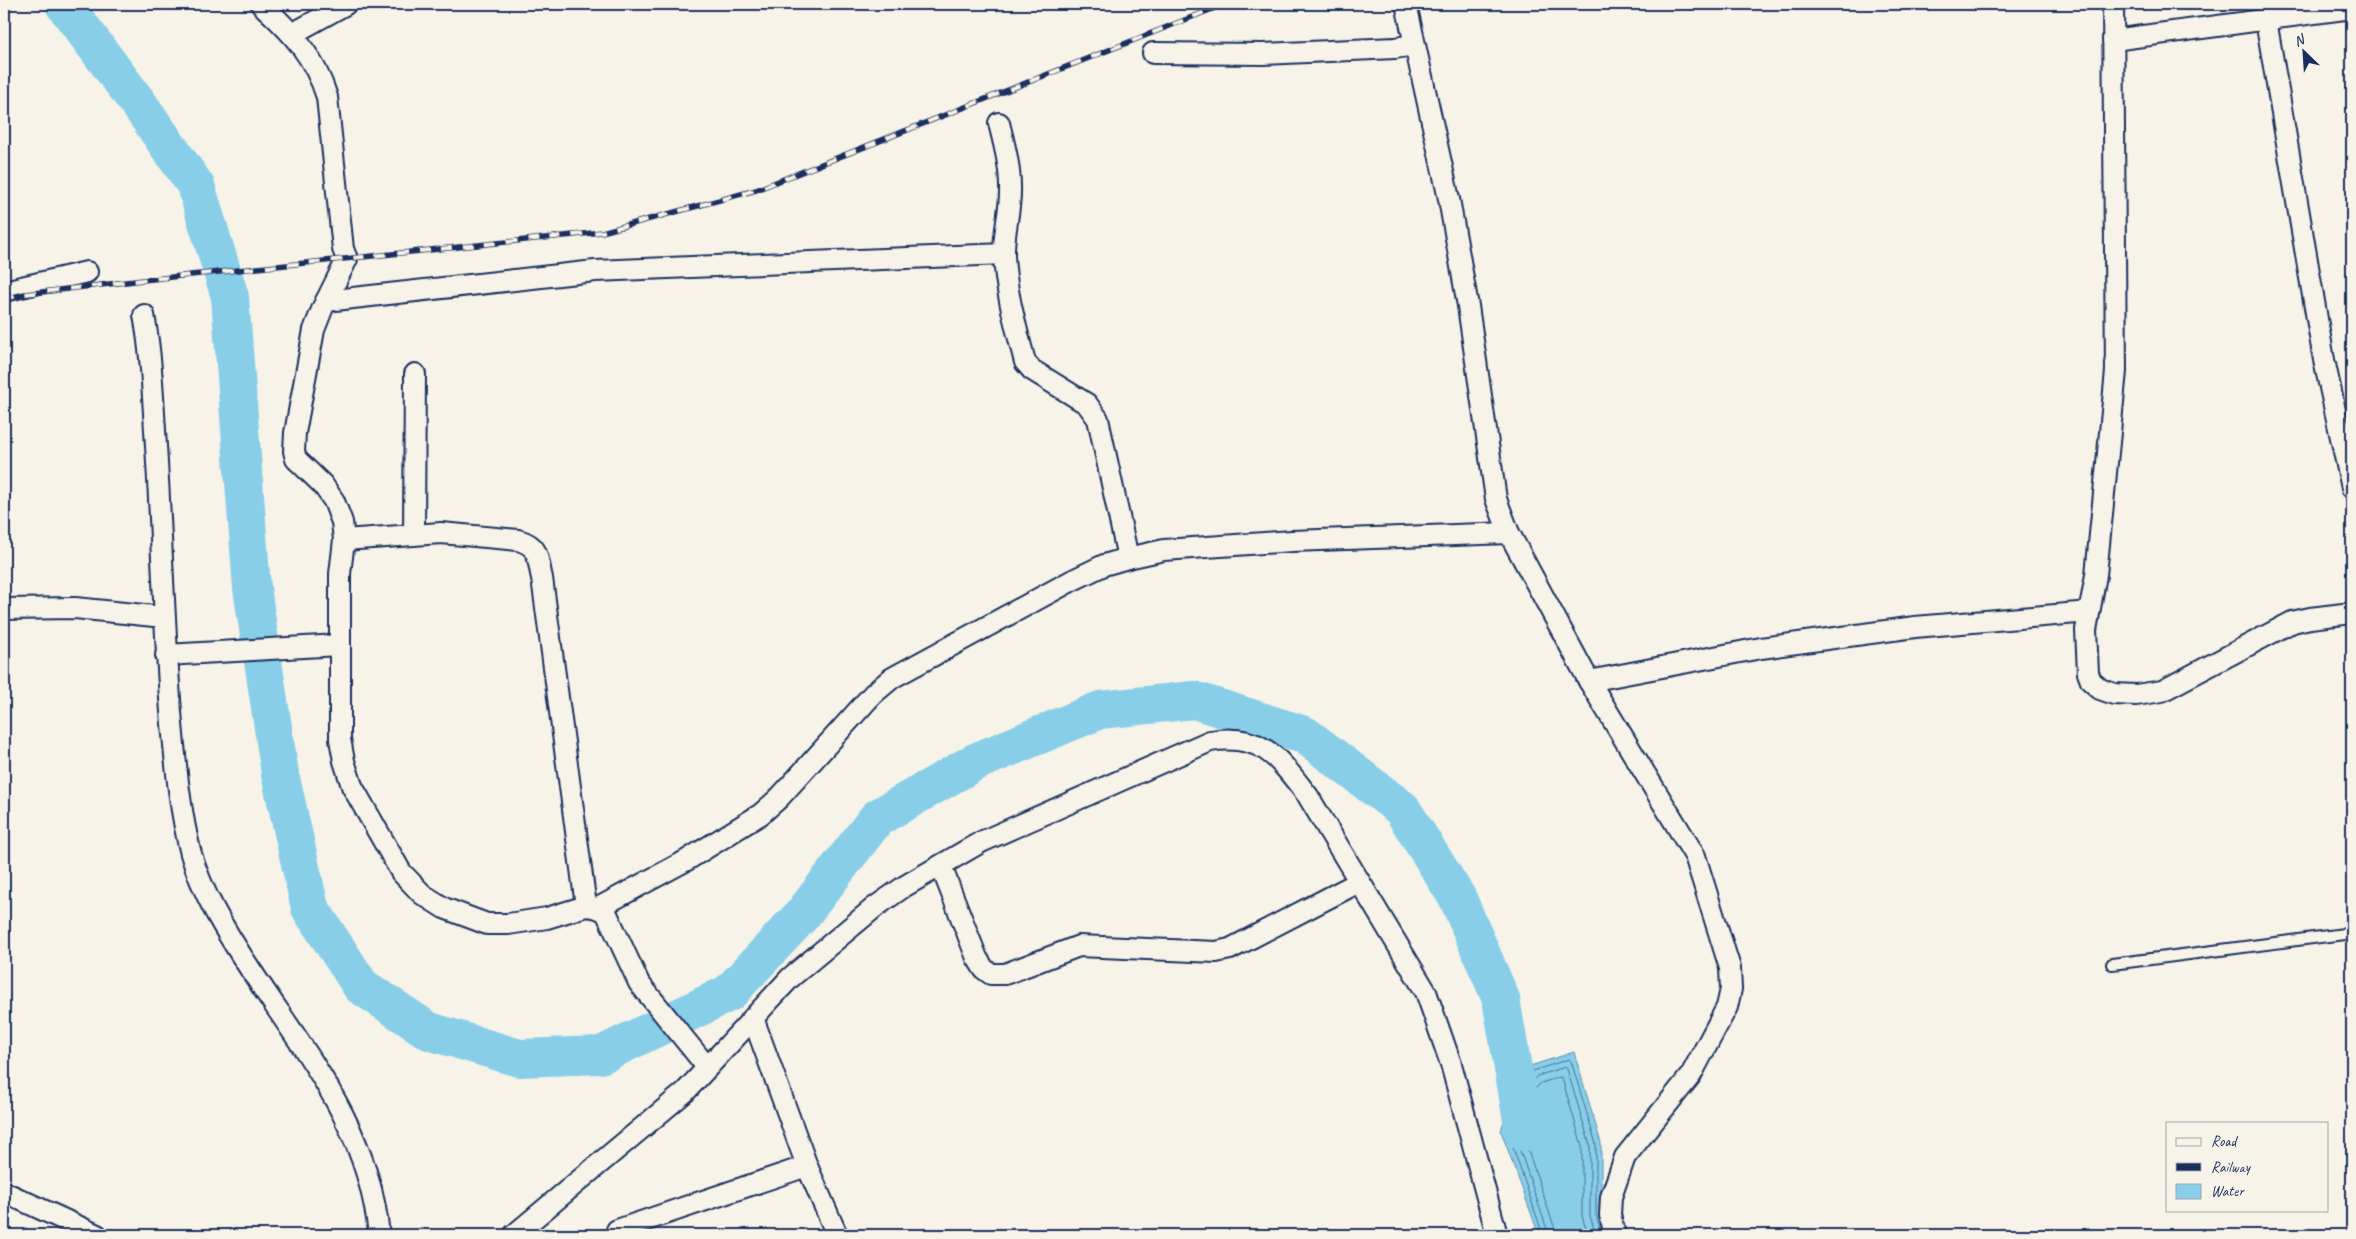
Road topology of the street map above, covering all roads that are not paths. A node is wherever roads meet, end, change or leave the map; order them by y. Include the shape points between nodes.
1 (261, 4) edge
2 (346, 4) edge
3 (1406, 4) edge
4 (2113, 4) edge
5 (2352, 8) edge
6 (2266, 20) junction
7 (292, 34) junction
8 (2113, 40) junction
9 (1414, 44) junction
10 (1153, 53) dead end
11 (999, 122) dead end
12 (1004, 254) junction
13 (87, 272) dead end
14 (4, 292) edge
15 (326, 301) junction
16 (144, 315) dead end
17 (415, 374) dead end
18 (2352, 488) edge
19 (1509, 533) junction
20 (414, 535) junction
21 (344, 540) junction
22 (1128, 558) junction
23 (4, 609) edge
24 (2089, 612) junction
25 (2352, 613) edge
26 (164, 617) junction
27 (339, 645) junction
28 (166, 656) junction
29 (1589, 682) junction
30 (941, 866) junction
31 (1359, 882) junction
32 (592, 907) junction
33 (2352, 932) edge
34 (2112, 964) dead end
35 (753, 1018) junction
36 (707, 1067) junction
37 (807, 1166) junction
38 (4, 1192) edge
39 (617, 1230) dead end
40 (86, 1233) edge
41 (378, 1235) edge
42 (514, 1235) edge
43 (837, 1235) edge
44 (1497, 1235) edge
45 (1615, 1235) edge

1 - 7 street
2 - 7 street
3 - 9 street
4 - 8 street
5 - 6 street
6 - 8 street
6 - 18 street via 2324,360
7 - 15 street via 319,73 327,97 343,249 347,259
8 - 24 street via 2116,371 2096,575
9 - 10 street via 1394,48 1263,54
9 - 19 street via 1456,238 1496,499
11 - 12 street via 1010,188
12 - 15 street via 595,271
12 - 22 street via 1010,305 1025,362 1032,370 1087,404 1098,419
13 - 14 street
15 - 21 street via 314,330 294,451 296,460 334,501 342,522
16 - 26 street via 150,348
17 - 20 street
19 - 22 street via 1292,541 1164,550
19 - 29 street
20 - 21 street
20 - 32 street via 518,540 530,543 536,550
21 - 27 street
22 - 32 street via 1071,581 892,678 873,694 761,814 687,860
23 - 26 street via 83,609
24 - 25 street via 2086,654 2091,680 2100,689 2114,694 2136,695 2162,692 2292,622
24 - 29 street via 1915,627 1771,646
26 - 28 street
27 - 28 street
27 - 32 street via 340,739 352,786 406,877 422,894 444,908 487,924 547,918
28 - 41 street via 185,828 207,898 345,1116 370,1182
29 - 45 street via 1694,856 1730,968 1732,988 1727,1007 1691,1075 1625,1157 1611,1197 1610,1215
30 - 31 street via 977,958 991,974 1005,974 1079,946 1216,952 1230,949
30 - 31 street via 981,842 1210,741 1232,738 1252,743 1284,766 1308,796
30 - 35 street via 875,907 790,978
31 - 44 street via 1426,992 1451,1064
32 - 36 street via 606,912 639,983
33 - 34 lane
35 - 36 street
35 - 37 street
36 - 42 street via 685,1092
37 - 39 street
37 - 43 street
38 - 40 street

